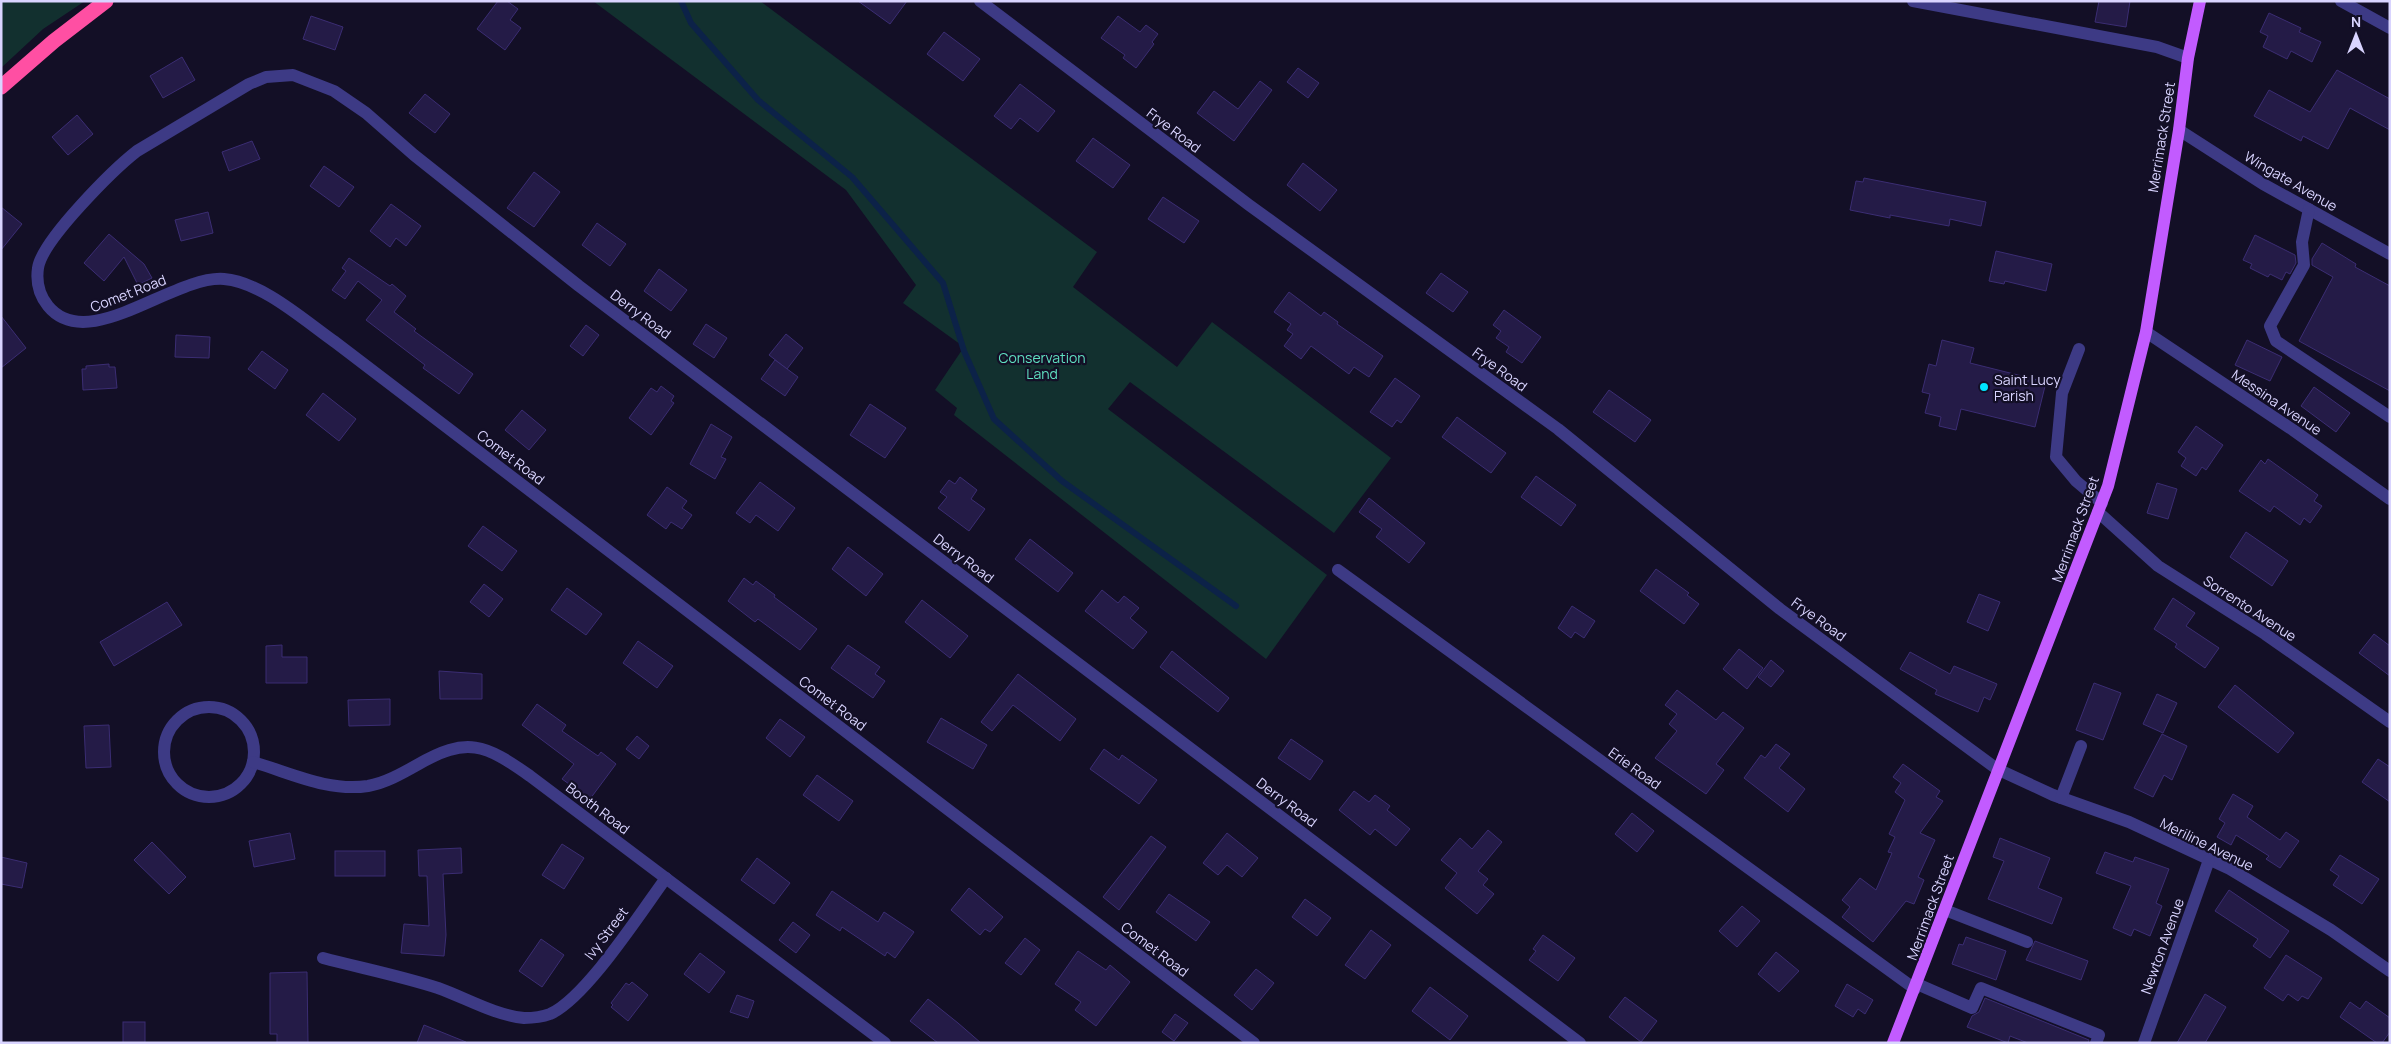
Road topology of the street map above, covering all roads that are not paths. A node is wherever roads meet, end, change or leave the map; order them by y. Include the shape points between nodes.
1 (106, 1) edge
2 (980, 1) edge
3 (1913, 1) edge
4 (2200, 1) edge
5 (2341, 1) edge
6 (2390, 28) edge
7 (2188, 58) junction
8 (1, 87) edge
9 (334, 91) joint
10 (2179, 130) junction
11 (2308, 209) junction
12 (2390, 254) edge
13 (2146, 332) junction
14 (2079, 349) dead end
15 (2390, 416) edge
16 (2390, 499) edge
17 (2100, 507) junction
18 (1338, 570) dead end
19 (2390, 722) edge
20 (2081, 746) dead end
21 (254, 762) junction
22 (1997, 769) junction
23 (2061, 798) junction
24 (2209, 860) junction
25 (666, 878) junction
26 (1945, 910) junction
27 (2027, 942) dead end
28 (323, 958) dead end
29 (2390, 971) edge
30 (1916, 986) junction
31 (885, 1043) edge
32 (1254, 1043) edge
33 (1580, 1043) edge
34 (1893, 1043) edge
35 (2096, 1043) edge
36 (2144, 1043) edge

1 - 8 highway
2 - 22 street, Frye Road via 1249,205 1558,430 1780,609
3 - 7 street via 2157,47
4 - 7 main road, Merrimack Street
5 - 6 street
7 - 10 main road, Merrimack Street
9 - 32 street, Comet Road via 293,75 266,77 138,151 108,175 42,254 38,284 45,302 59,316 88,324 208,280 238,282 267,294 343,348
9 - 33 street, Derry Road via 366,113 579,286
10 - 11 street, Wingate Avenue
10 - 13 main road, Merrimack Street
11 - 12 street, Wingate Avenue
11 - 15 street via 2302,242 2304,265 2270,326 2276,341
13 - 16 street, Messina Avenue
13 - 17 main road, Merrimack Street
14 - 17 street, Sorrento Avenue via 2062,393 2056,457
17 - 19 street, Sorrento Avenue via 2158,566 2265,634
17 - 22 main road, Merrimack Street
18 - 30 street, Erie Road
20 - 23 street
21 - 21 street via 249,774 232,791 221,796 197,796 176,783 169,773 164,750 171,727 179,719 188,712 210,707 232,713 248,729 255,751
21 - 25 street, Booth Road via 321,784 354,787 385,781 457,747 490,750
22 - 23 street, Meriline Avenue
22 - 26 main road, Merrimack Street
23 - 24 street, Meriline Avenue via 2129,822
24 - 29 street, Meriline Avenue via 2331,930
24 - 36 street, Newton Avenue
25 - 28 street, Ivy Street via 595,973 568,1003 538,1018 523,1018 487,1009 436,988
25 - 31 street, Booth Road
26 - 27 street
26 - 30 main road, Merrimack Street
30 - 34 main road, Merrimack Street
30 - 35 street, Erie Road via 1972,1008 1981,988 2099,1035

